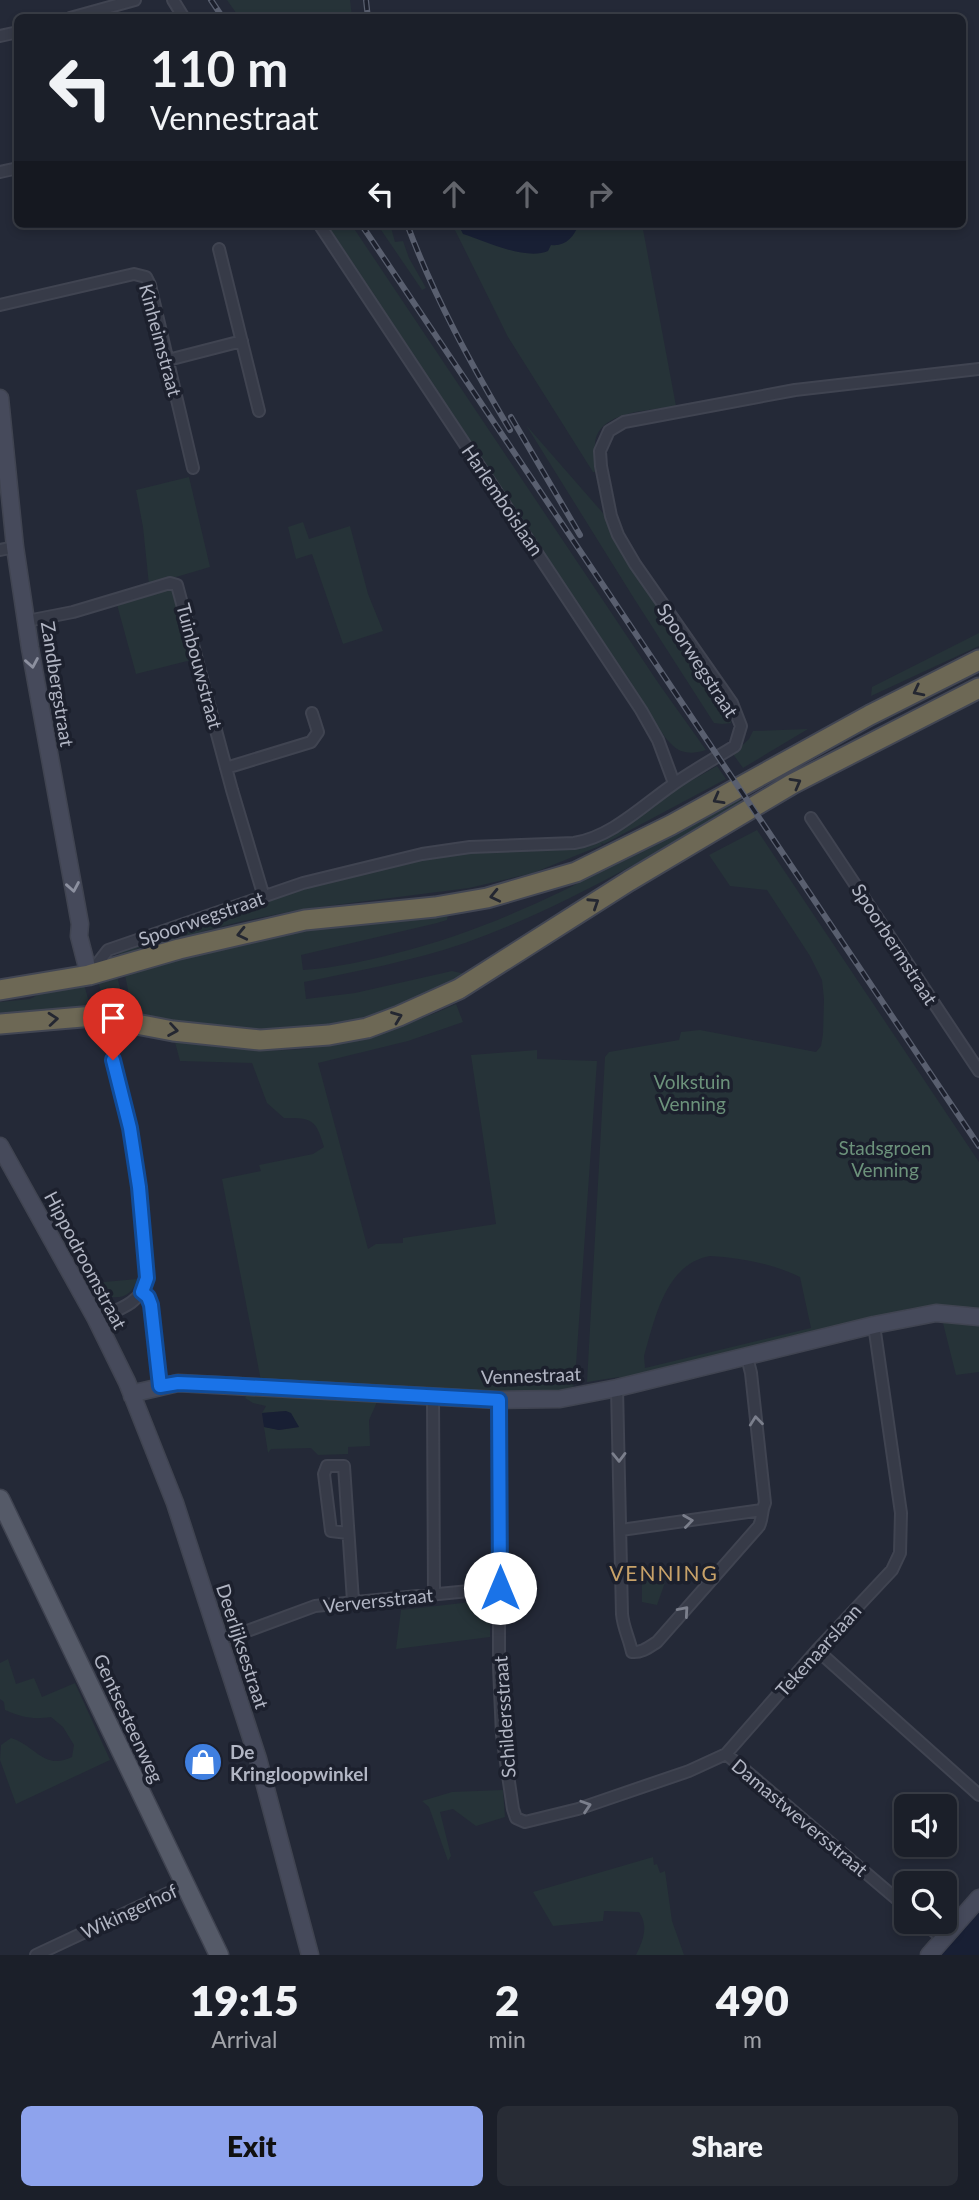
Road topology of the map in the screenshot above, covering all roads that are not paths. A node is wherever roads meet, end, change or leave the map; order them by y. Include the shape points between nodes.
1 (135, 0) edge
2 (84, 14) edge
3 (321, 228) edge
4 (219, 248) dead end
5 (0, 305) edge
6 (242, 341) junction
7 (168, 360) junction
8 (979, 369) edge
9 (0, 398) edge
10 (259, 411) dead end
11 (193, 468) dead end
12 (7, 548) edge
13 (27, 621) junction
14 (979, 660) edge
15 (979, 688) edge
16 (312, 713) dead end
17 (226, 768) junction
18 (674, 783) junction
19 (811, 818) dead end
20 (264, 897) junction
21 (89, 975) junction
22 (0, 990) edge
23 (0, 1024) edge
24 (113, 1060) dead end
25 (979, 1071) edge
26 (0, 1146) edge
27 (142, 1292) junction
28 (979, 1317) edge
29 (96, 1319) junction
30 (874, 1325) junction
31 (747, 1357) junction
32 (160, 1386) junction
33 (617, 1388) junction
34 (132, 1396) junction
35 (433, 1396) junction
36 (499, 1400) junction
37 (0, 1499) edge
38 (762, 1510) junction
39 (621, 1530) junction
40 (348, 1533) junction
41 (500, 1588) junction
42 (434, 1595) junction
43 (353, 1601) junction
44 (220, 1641) junction
45 (817, 1650) junction
46 (726, 1754) junction
47 (979, 1795) edge
48 (520, 1821) joint
49 (185, 1885) junction
50 (894, 1897) edge
51 (979, 1898) edge
52 (937, 1934) edge
53 (943, 1939) junction
54 (36, 1955) edge
55 (219, 1955) edge
56 (310, 1955) edge
57 (929, 1955) edge

1 - 2 street
3 - 18 street, Harlemboislaan via 641,710
4 - 6 street
5 - 7 street, Kinheimstraat via 142,274 149,282
6 - 7 street
6 - 10 street
7 - 11 street, Kinheimstraat
8 - 18 street, Spoorwegstraat via 795,390 624,422 605,437 601,466 618,535 732,703 741,726 735,746
9 - 12 street, Zandbergstraat
12 - 13 street, Zandbergstraat
13 - 17 street, Tuinbouwstraat via 170,583 177,585
13 -> 21 street, Zandbergstraat
14 -> 21 highway via 576,872 487,898 305,920
23 -> 15 highway via 106,1017 173,1031 260,1040 367,1027 458,989 792,784
16 - 17 street via 318,732 311,742
17 - 20 street, Tuinbouwstraat
18 - 20 street, Spoorwegstraat via 591,839 422,853
19 - 25 street, Spoorbermstraat
20 - 21 street, Spoorwegstraat via 108,950
21 - 22 highway
24 - 27 street via 139,1187 147,1278
26 - 29 street, Hippodroomstraat
27 - 29 street via 132,1303
27 - 32 street via 151,1305
28 - 30 street, Vennestraat via 936,1312
29 - 34 street, Hippodroomstraat
30 - 31 street, Vennestraat
30 - 45 street, Tekenaarslaan via 901,1513 900,1553 892,1570
31 - 33 street, Vennestraat
38 -> 31 street via 765,1503
32 - 34 street
32 - 35 street, Vennestraat via 178,1383
33 - 36 street, Vennestraat via 560,1399
33 -> 39 street
34 - 44 street, Deerlijksestraat via 175,1503
35 - 36 street, Vennestraat
35 - 42 street
36 - 41 street, Schildersstraat
37 - 49 main road, Gentsesteenweg
39 -> 38 street
39 -> 38 street via 623,1627 632,1652 642,1651 657,1642 758,1526
40 - 40 street via 344,1465 327,1466 331,1531
40 - 43 street
41 - 42 street, Verversstraat
41 - 48 street, Schildersstraat via 502,1735 513,1810
42 - 43 street, Verversstraat
43 - 44 street, Verversstraat via 315,1606
44 - 56 street, Deerlijksestraat via 258,1759
45 - 46 street, Tekenaarslaan
45 - 47 street
48 -> 46 street, Tekenaarslaan via 578,1809
46 - 50 street, Damastweversstraat
49 - 54 street, Wikingerhof
49 - 55 main road, Gentsesteenweg
51 - 53 street
52 - 53 street
53 - 57 street

